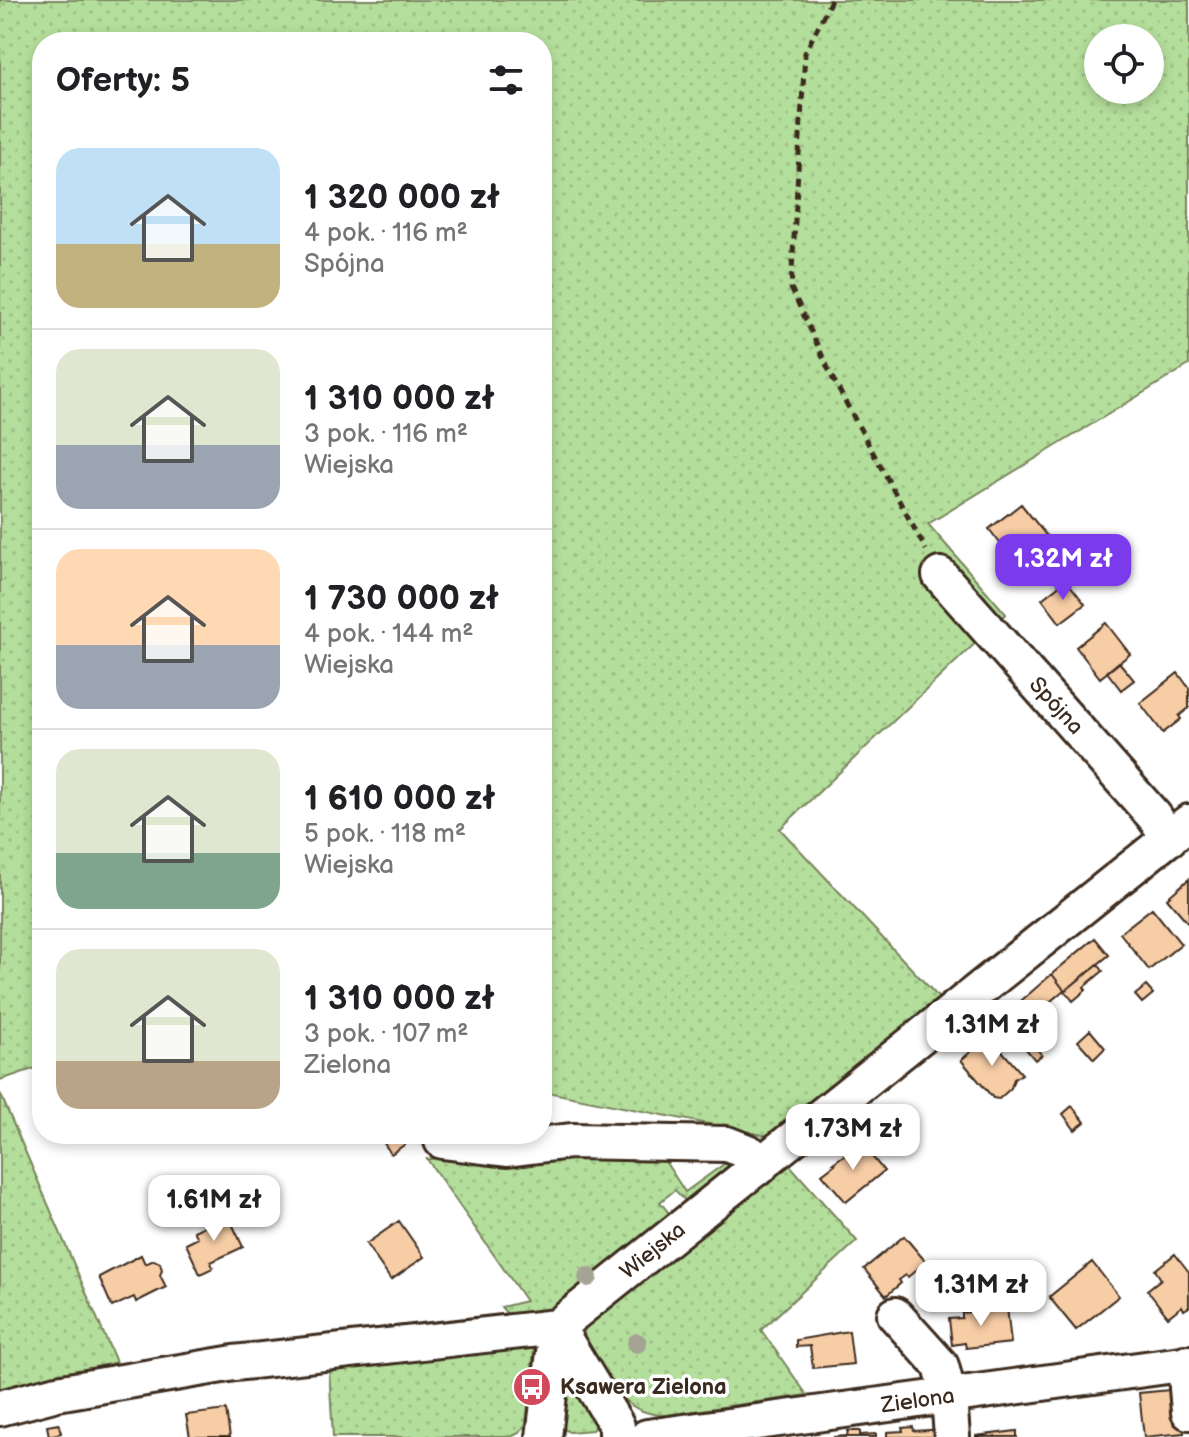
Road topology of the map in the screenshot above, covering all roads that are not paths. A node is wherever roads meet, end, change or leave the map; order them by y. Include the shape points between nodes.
1 (940, 575) road end
2 (1179, 830) edge
3 (552, 1143) edge
4 (466, 1144) edge
5 (547, 1144) edge
6 (760, 1167) junction
7 (895, 1315) dead end
8 (557, 1327) junction
9 (1187, 1363) edge
10 (949, 1397) junction
11 (0, 1408) edge
12 (1189, 1412) edge
13 (544, 1437) edge
14 (617, 1437) edge
15 (647, 1437) edge
16 (952, 1437) edge

1 - 2 street, Spójna via 1153,815
2 - 6 street, Wiejska
3 - 6 street via 727,1144 750,1153
4 - 5 street via 507,1149
6 - 8 street, Wiejska
7 - 10 street via 941,1366
8 - 11 street via 234,1363
8 - 13 street
8 - 14 street via 617,1426
9 - 10 street, Zielona
9 - 12 street
10 - 15 street, Zielona
10 - 16 street

